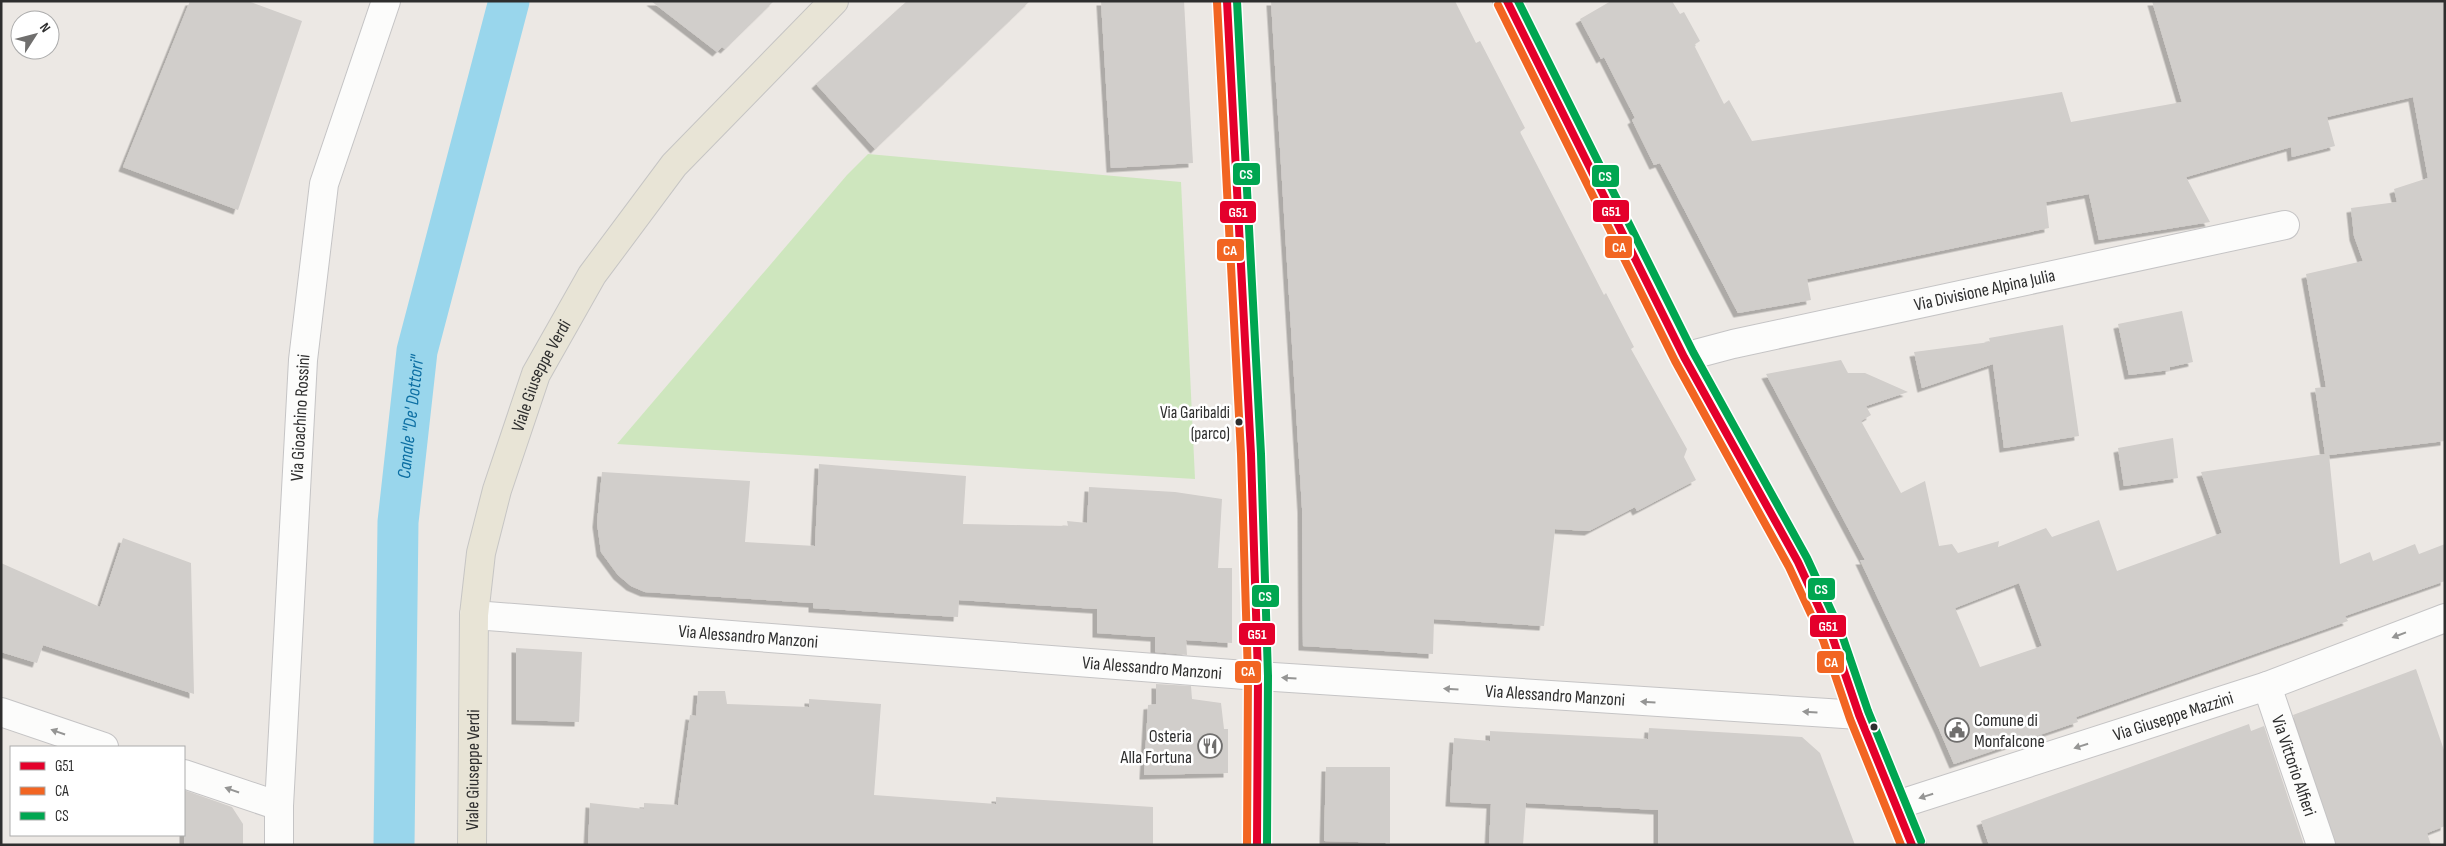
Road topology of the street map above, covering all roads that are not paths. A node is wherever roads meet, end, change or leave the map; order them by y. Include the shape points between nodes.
1 (386, 1) edge
2 (834, 1) edge
3 (1226, 1) edge
4 (1507, 1) edge
5 (2285, 225) dead end
6 (1684, 357) junction
7 (474, 615) junction
8 (2445, 618) edge
9 (1258, 676) junction
10 (2267, 686) junction
11 (1, 712) edge
12 (1859, 715) junction
13 (101, 746) edge
14 (185, 774) edge
15 (1897, 805) junction
16 (279, 806) junction
17 (279, 845) edge
18 (472, 845) edge
19 (1257, 845) edge
20 (1912, 845) edge
21 (2321, 845) edge

1 - 16 street, Via Gioachino Rossini via 324,184 303,360
2 - 7 main road, Viale Giuseppe Verdi via 674,165 592,275 536,374 497,490 482,553
3 - 9 street via 1251,454
4 - 6 main road
5 - 6 street, Via Divisione Alpina Julia
6 - 12 main road via 1798,562 1832,636
7 - 9 street, Via Alessandro Manzoni
7 - 18 main road, Viale Giuseppe Verdi
8 -> 10 street, Via Giuseppe Mazzini
12 -> 9 street, Via Alessandro Manzoni
9 - 19 street
10 -> 15 street, Via Giuseppe Mazzini
10 - 21 street, Via Vittorio Alfieri
13 -> 11 street
12 - 15 main road
16 -> 14 street
15 - 20 main road
16 - 17 street, Via Gioachino Rossini

